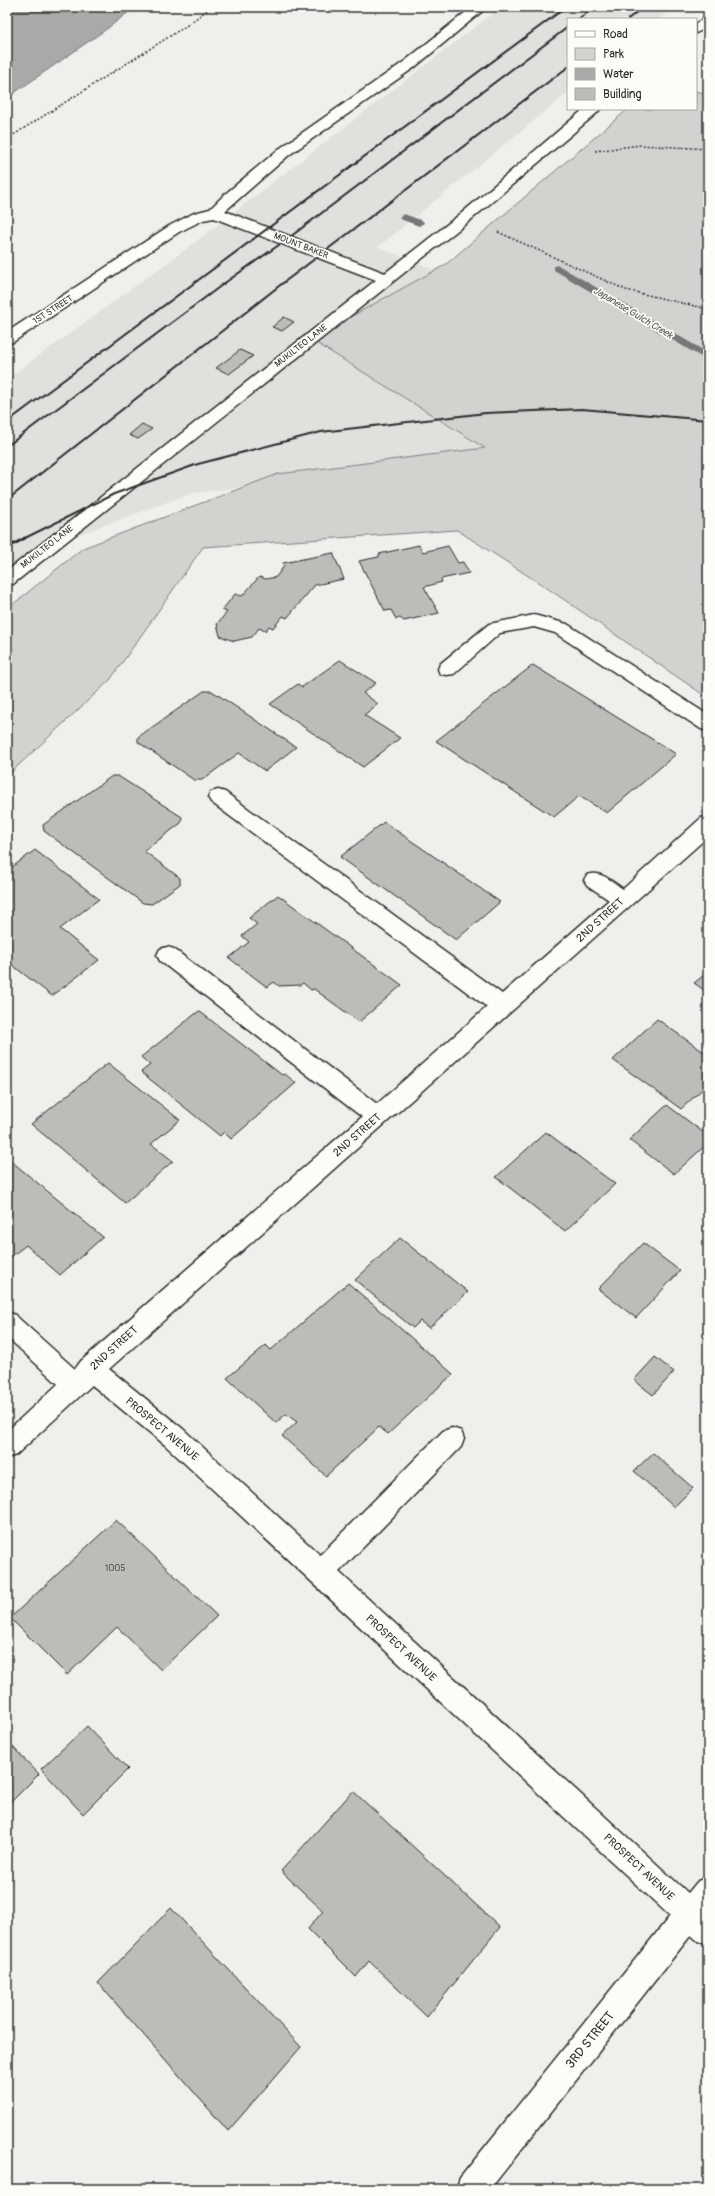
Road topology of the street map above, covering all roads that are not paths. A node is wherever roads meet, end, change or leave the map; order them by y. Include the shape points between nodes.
1 (480, 7) edge
2 (708, 21) edge
3 (697, 28) edge
4 (592, 110) edge
5 (215, 213) junction
6 (387, 279) junction
7 (7, 339) edge
8 (7, 580) edge
9 (447, 669) dead end
10 (708, 724) edge
11 (218, 797) dead end
12 (708, 823) edge
13 (594, 880) dead end
14 (623, 899) junction
15 (167, 955) dead end
16 (503, 1007) junction
17 (378, 1117) junction
18 (7, 1322) edge
19 (83, 1377) junction
20 (452, 1439) dead end
21 (7, 1447) edge
22 (320, 1573) junction
23 (708, 1891) edge
24 (699, 1922) edge
25 (471, 2189) edge

1 - 5 street via 410,64 284,152
2 - 3 street
4 - 6 street, MUKILTEO LANE via 468,215
5 - 6 street, MOUNT BAKER
5 - 7 street, 1ST STREET via 199,216 174,229
6 - 8 street, MUKILTEO LANE
9 - 10 street via 494,628 534,621 561,628
11 - 16 street
12 - 14 street, 2ND STREET
13 - 14 street
14 - 16 street, 2ND STREET
15 - 17 street
16 - 17 street, 2ND STREET
17 - 19 street, 2ND STREET
18 - 19 street, PROSPECT AVENUE
19 - 21 street, 2ND STREET
19 - 22 street, PROSPECT AVENUE via 174,1437
20 - 22 street
22 - 24 street, PROSPECT AVENUE
23 - 24 street, 3RD STREET
24 - 25 street, 3RD STREET

